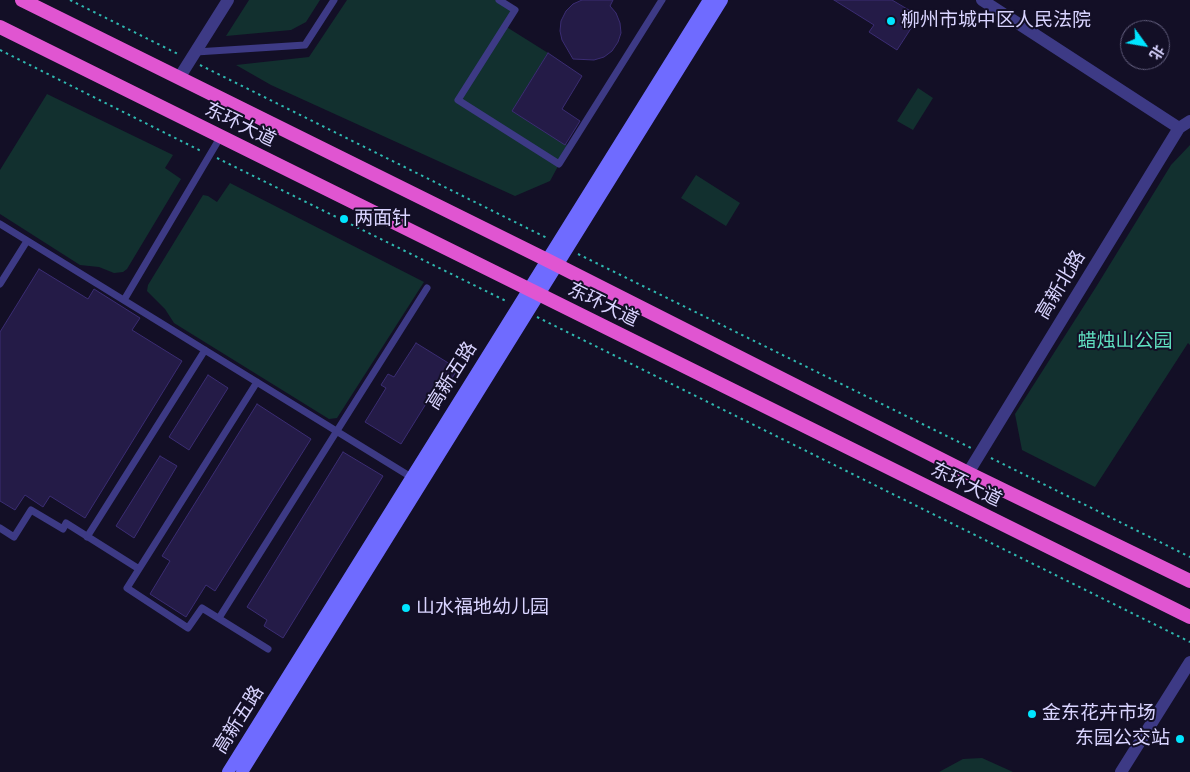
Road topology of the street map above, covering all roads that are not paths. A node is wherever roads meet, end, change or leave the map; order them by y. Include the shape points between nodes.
1 (22, 0) edge
2 (228, 0) edge
3 (334, 0) edge
4 (499, 0) edge
5 (662, 0) edge
6 (709, 0) edge
7 (722, 0) edge
8 (982, 0) edge
9 (0, 27) edge
10 (193, 56) junction
11 (179, 78) junction
12 (1190, 121) edge
13 (1179, 128) junction
14 (221, 136) junction
15 (0, 224) edge
16 (27, 241) junction
17 (562, 246) junction
18 (552, 262) junction
19 (0, 284) edge
20 (428, 288) dead end
21 (534, 292) junction
22 (124, 300) junction
23 (523, 309) junction
24 (205, 350) junction
25 (256, 382) junction
26 (337, 431) junction
27 (968, 473) junction
28 (411, 477) junction
29 (0, 528) edge
30 (87, 537) junction
31 (139, 569) junction
32 (1190, 581) edge
33 (1190, 616) edge
34 (219, 618) junction
35 (268, 649) dead end
36 (1190, 662) edge
37 (228, 772) edge
38 (242, 772) edge
39 (1121, 772) edge

1 - 11 highway, 东环大道
2 - 10 street
3 - 10 lane via 305,45
4 - 5 lane via 515,10 458,100 558,164
6 - 17 main road, 高新五路
7 - 17 main road, 高新五路
8 - 13 street
9 - 14 highway, 东环大道
10 - 11 street
11 - 18 highway, 东环大道
12 - 13 street, 高新北路
13 - 27 street, 高新北路
14 - 21 highway, 东环大道
14 - 22 lane
15 - 16 lane
16 - 19 lane
16 - 22 lane
17 - 18 main road, 高新五路
18 - 21 main road, 高新五路
18 - 27 highway, 东环大道
20 - 26 lane
21 - 23 main road, 高新五路
21 - 33 highway, 东环大道
22 - 24 lane
23 - 28 main road, 高新五路
23 - 38 main road, 高新五路
24 - 25 lane
24 - 30 lane
25 - 26 lane
25 - 31 lane
26 - 28 lane
26 - 34 lane
27 - 32 highway, 东环大道
28 - 37 main road, 高新五路
29 - 30 lane via 14,537 31,510 62,529 66,524
30 - 31 lane
31 - 34 lane via 127,588 188,628 202,608
34 - 35 lane
36 - 39 street

